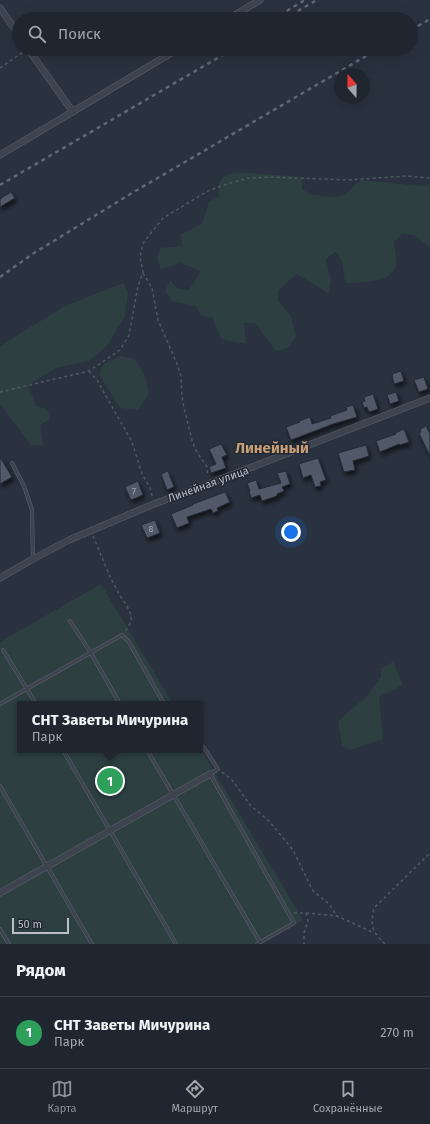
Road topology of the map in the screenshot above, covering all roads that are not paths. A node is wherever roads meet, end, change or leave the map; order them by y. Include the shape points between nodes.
1 (260, 0) edge
2 (0, 8) edge
3 (240, 12) edge
4 (12, 25) edge
5 (33, 56) edge
6 (166, 56) edge
7 (73, 112) junction
8 (0, 155) edge
9 (430, 398) edge
10 (12, 463) dead end
11 (33, 559) junction
12 (0, 578) edge
13 (70, 621) dead end
14 (3, 650) dead end
15 (91, 653) junction
16 (27, 689) junction
17 (34, 701) edge
18 (118, 701) edge
19 (162, 701) edge
20 (0, 704) edge
21 (203, 747) edge
22 (64, 753) edge
23 (149, 753) edge
24 (210, 774) junction
25 (0, 786) edge
26 (174, 795) junction
27 (109, 831) junction
28 (46, 867) junction
29 (0, 893) edge
30 (0, 929) edge
31 (258, 943) edge
32 (9, 944) edge
33 (92, 944) edge
34 (176, 944) edge

1 - 3 street
2 - 4 street
5 - 7 street
6 - 7 street
7 - 8 street
9 - 11 street, Линейная улица via 154,504 69,540
10 - 11 lane via 24,486 32,510
11 - 12 street, Линейная улица
13 - 15 lane
14 - 16 lane
15 - 16 lane
15 - 18 lane
15 - 19 lane via 122,635 129,642
16 - 17 lane
16 - 20 lane
21 - 24 lane via 218,769
22 - 27 lane
23 - 26 lane
24 - 26 street
24 - 31 lane via 294,923
25 - 28 lane
26 - 27 street
26 - 31 lane
27 - 28 street
27 - 34 lane
28 - 29 street
28 - 33 lane
30 - 32 lane

